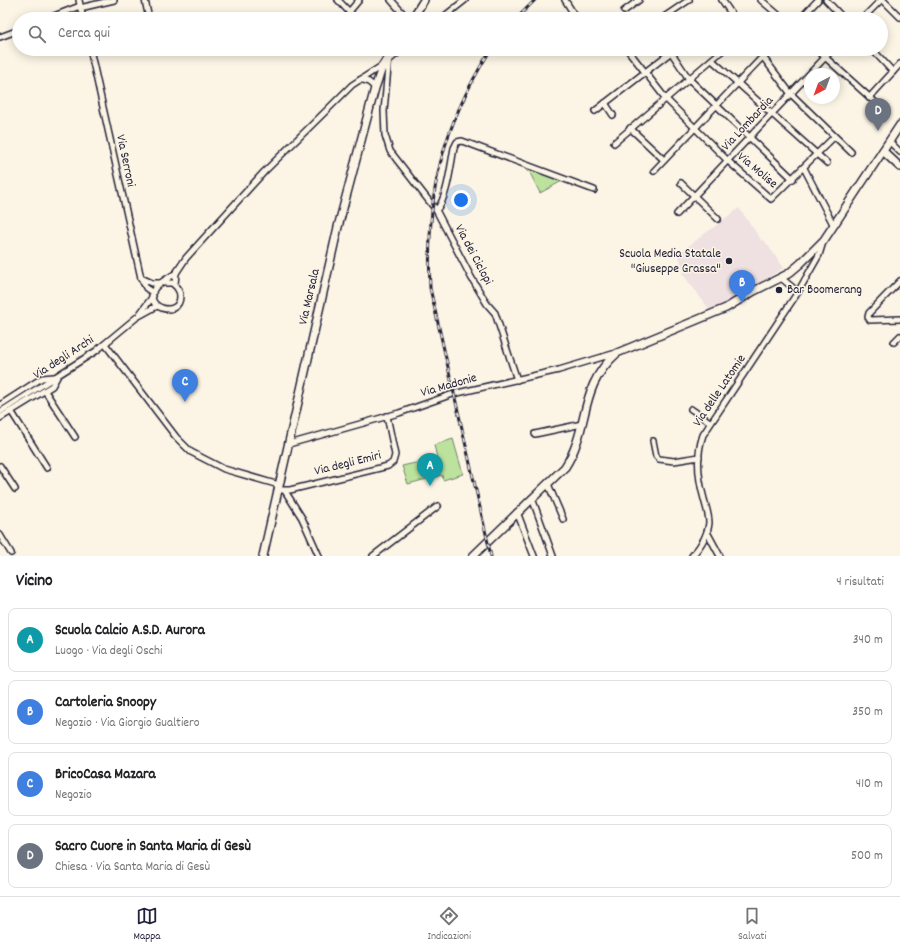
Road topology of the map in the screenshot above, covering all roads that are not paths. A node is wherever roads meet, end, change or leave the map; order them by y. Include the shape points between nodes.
1 (114, 0) edge
2 (145, 0) edge
3 (338, 0) edge
4 (359, 0) edge
5 (390, 0) edge
6 (424, 0) edge
7 (465, 0) edge
8 (565, 0) edge
9 (640, 0) edge
10 (690, 0) edge
11 (722, 0) edge
12 (761, 0) edge
13 (818, 0) edge
14 (826, 0) edge
15 (882, 0) edge
16 (80, 4) edge
17 (624, 11) dead end
18 (62, 12) edge
19 (148, 12) edge
20 (349, 12) joint
21 (401, 12) edge
22 (416, 12) edge
23 (450, 12) edge
24 (572, 12) edge
25 (672, 12) edge
26 (730, 12) edge
27 (775, 12) edge
28 (807, 12) edge
29 (837, 12) edge
30 (869, 12) edge
31 (900, 18) edge
32 (12, 33) edge
33 (0, 37) edge
34 (92, 56) edge
35 (389, 56) edge
36 (390, 56) edge
37 (633, 56) edge
38 (665, 56) edge
39 (676, 56) edge
40 (716, 56) edge
41 (763, 56) joint
42 (878, 56) edge
43 (825, 58) joint
44 (712, 60) junction
45 (900, 64) edge
46 (383, 65) junction
47 (646, 72) junction
48 (893, 72) junction
49 (689, 78) junction
50 (358, 80) junction
51 (738, 83) junction
52 (375, 88) junction
53 (791, 94) junction
54 (869, 98) junction
55 (666, 99) junction
56 (605, 103) junction
57 (717, 105) junction
58 (595, 111) dead end
59 (886, 112) dead end
60 (772, 114) junction
61 (613, 115) dead end
62 (900, 125) edge
63 (630, 128) junction
64 (695, 128) junction
65 (749, 137) junction
66 (834, 137) junction
67 (889, 141) junction
68 (614, 142) dead end
69 (883, 151) junction
70 (851, 152) dead end
71 (900, 152) edge
72 (817, 154) junction
73 (664, 160) junction
74 (728, 161) junction
75 (827, 163) dead end
76 (900, 166) edge
77 (804, 168) junction
78 (654, 171) dead end
79 (793, 179) junction
80 (680, 183) dead end
81 (594, 190) dead end
82 (694, 196) junction
83 (436, 210) junction
84 (677, 214) dead end
85 (718, 219) dead end
86 (833, 224) junction
87 (824, 240) junction
88 (176, 273) junction
89 (780, 277) junction
90 (141, 278) junction
91 (900, 281) edge
92 (161, 283) junction
93 (175, 285) junction
94 (798, 292) junction
95 (153, 294) junction
96 (157, 306) junction
97 (138, 317) junction
98 (900, 319) edge
99 (900, 336) edge
100 (894, 342) dead end
101 (105, 344) junction
102 (617, 353) junction
103 (57, 376) junction
104 (517, 380) junction
105 (45, 391) junction
106 (0, 405) edge
107 (691, 409) dead end
108 (11, 411) junction
109 (0, 412) edge
110 (387, 416) junction
111 (0, 418) edge
112 (710, 422) junction
113 (582, 424) junction
114 (535, 434) dead end
115 (76, 437) dead end
116 (653, 442) dead end
117 (288, 444) junction
118 (699, 457) junction
119 (0, 466) edge
120 (47, 468) dead end
121 (548, 484) junction
122 (15, 489) dead end
123 (281, 489) junction
124 (532, 498) junction
125 (438, 506) dead end
126 (516, 512) junction
127 (563, 519) dead end
128 (707, 532) junction
129 (0, 536) edge
130 (11, 553) dead end
131 (263, 556) edge
132 (319, 556) edge
133 (373, 556) edge
134 (473, 556) edge
135 (534, 556) edge
136 (553, 556) edge
137 (692, 556) edge
138 (720, 556) edge

1 - 16 street
2 - 19 street
3 - 20 street
4 - 20 street
5 - 21 street
6 - 22 street
7 - 23 street
8 - 24 street
9 - 17 street
10 - 25 street
11 - 26 street
12 - 27 street
13 - 28 street
14 - 29 street
15 - 30 street
15 - 31 street
16 - 18 street
32 - 33 street
34 - 90 street, Via Serroni
35 - 46 street, Via Marsala
36 - 83 street, Via dei Ciclopi via 384,110 385,135 390,151
37 - 47 street, Via Molise
38 - 47 street
39 - 49 street
40 - 44 street
41 - 51 street
41 - 53 street
42 - 48 street
43 - 53 street, Via Lombardia
43 - 54 street
44 - 49 street
44 - 51 street
45 - 48 street
46 - 50 street
46 - 52 street, Via Marsala
47 - 55 street, Via Molise
47 - 56 street
48 - 54 street
49 - 55 street
49 - 57 street
50 - 52 street via 371,82
50 - 88 street via 264,172
51 - 57 street
51 - 60 street
52 - 117 street, Via Marsala via 338,228
53 - 60 street, Via Lombardia
53 - 66 street
54 - 59 street
55 - 63 street
55 - 64 street, Via Molise
56 - 58 street
56 - 61 street
57 - 64 street
57 - 65 street
60 - 65 street, Via Lombardia
60 - 72 street
62 - 67 street
63 - 68 street
63 - 73 street
64 - 73 street
64 - 74 street, Via Molise
65 - 74 street, Via Lombardia
65 - 79 street
66 - 70 street
66 - 72 street, Via Molise
67 - 69 street
67 - 71 street
69 - 76 street
69 - 86 street
72 - 75 street
72 - 77 street, Via Molise
73 - 78 street
74 - 79 street, Via Molise via 771,199
74 - 82 street, Via Lombardia
77 - 79 street, Via Molise
77 - 86 street
80 - 82 street
81 - 83 street via 462,141 457,142 454,148 444,196
82 - 84 street, Via Lombardia
82 - 85 street
83 - 104 street, Via dei Ciclopi via 471,277 495,313
86 - 87 street
87 - 89 street via 800,264
87 - 94 street, Via delle Latomie via 819,255
88 - 92 street
88 - 93 street
89 - 94 street
89 - 102 street via 726,308
90 - 92 street via 152,283
90 - 95 street, Via Serroni
91 - 98 street via 868,316 870,320
92 - 93 street
92 - 95 street
93 - 96 street via 180,296 177,304 169,309
94 - 112 street, Via delle Latomie via 751,365
95 - 96 street
95 - 97 street, Via degli Archi
96 - 97 street, Via degli Archi
97 - 101 street, Via degli Archi
99 - 100 street
101 - 103 street, Via degli Archi
101 - 123 street via 176,437 191,452 224,469
102 - 104 street, Via Madonie
102 - 113 street via 598,373
103 - 105 street via 52,386
103 - 106 street via 42,378
103 - 109 street, Via degli Archi
104 - 110 street, Via Madonie via 453,394
105 - 108 street
105 - 115 street
107 - 112 street
108 - 111 street
108 - 120 street
110 - 117 street, Via Madonie
110 - 123 street, Via degli Emiri via 395,455 393,462 388,466
112 - 118 street, Via delle Latomie via 699,446
113 - 114 street
113 - 121 street via 574,451
116 - 118 street via 659,459 674,461
117 - 123 street, Via Marsala
118 - 128 street, Via delle Latomie via 701,486 708,516
119 - 122 street
121 - 124 street
121 - 127 street
123 - 131 street, Via Marsala
123 - 132 street via 302,518
124 - 126 street
124 - 136 street
125 - 133 street
126 - 134 street
126 - 135 street
128 - 137 street
128 - 138 street
129 - 130 street

